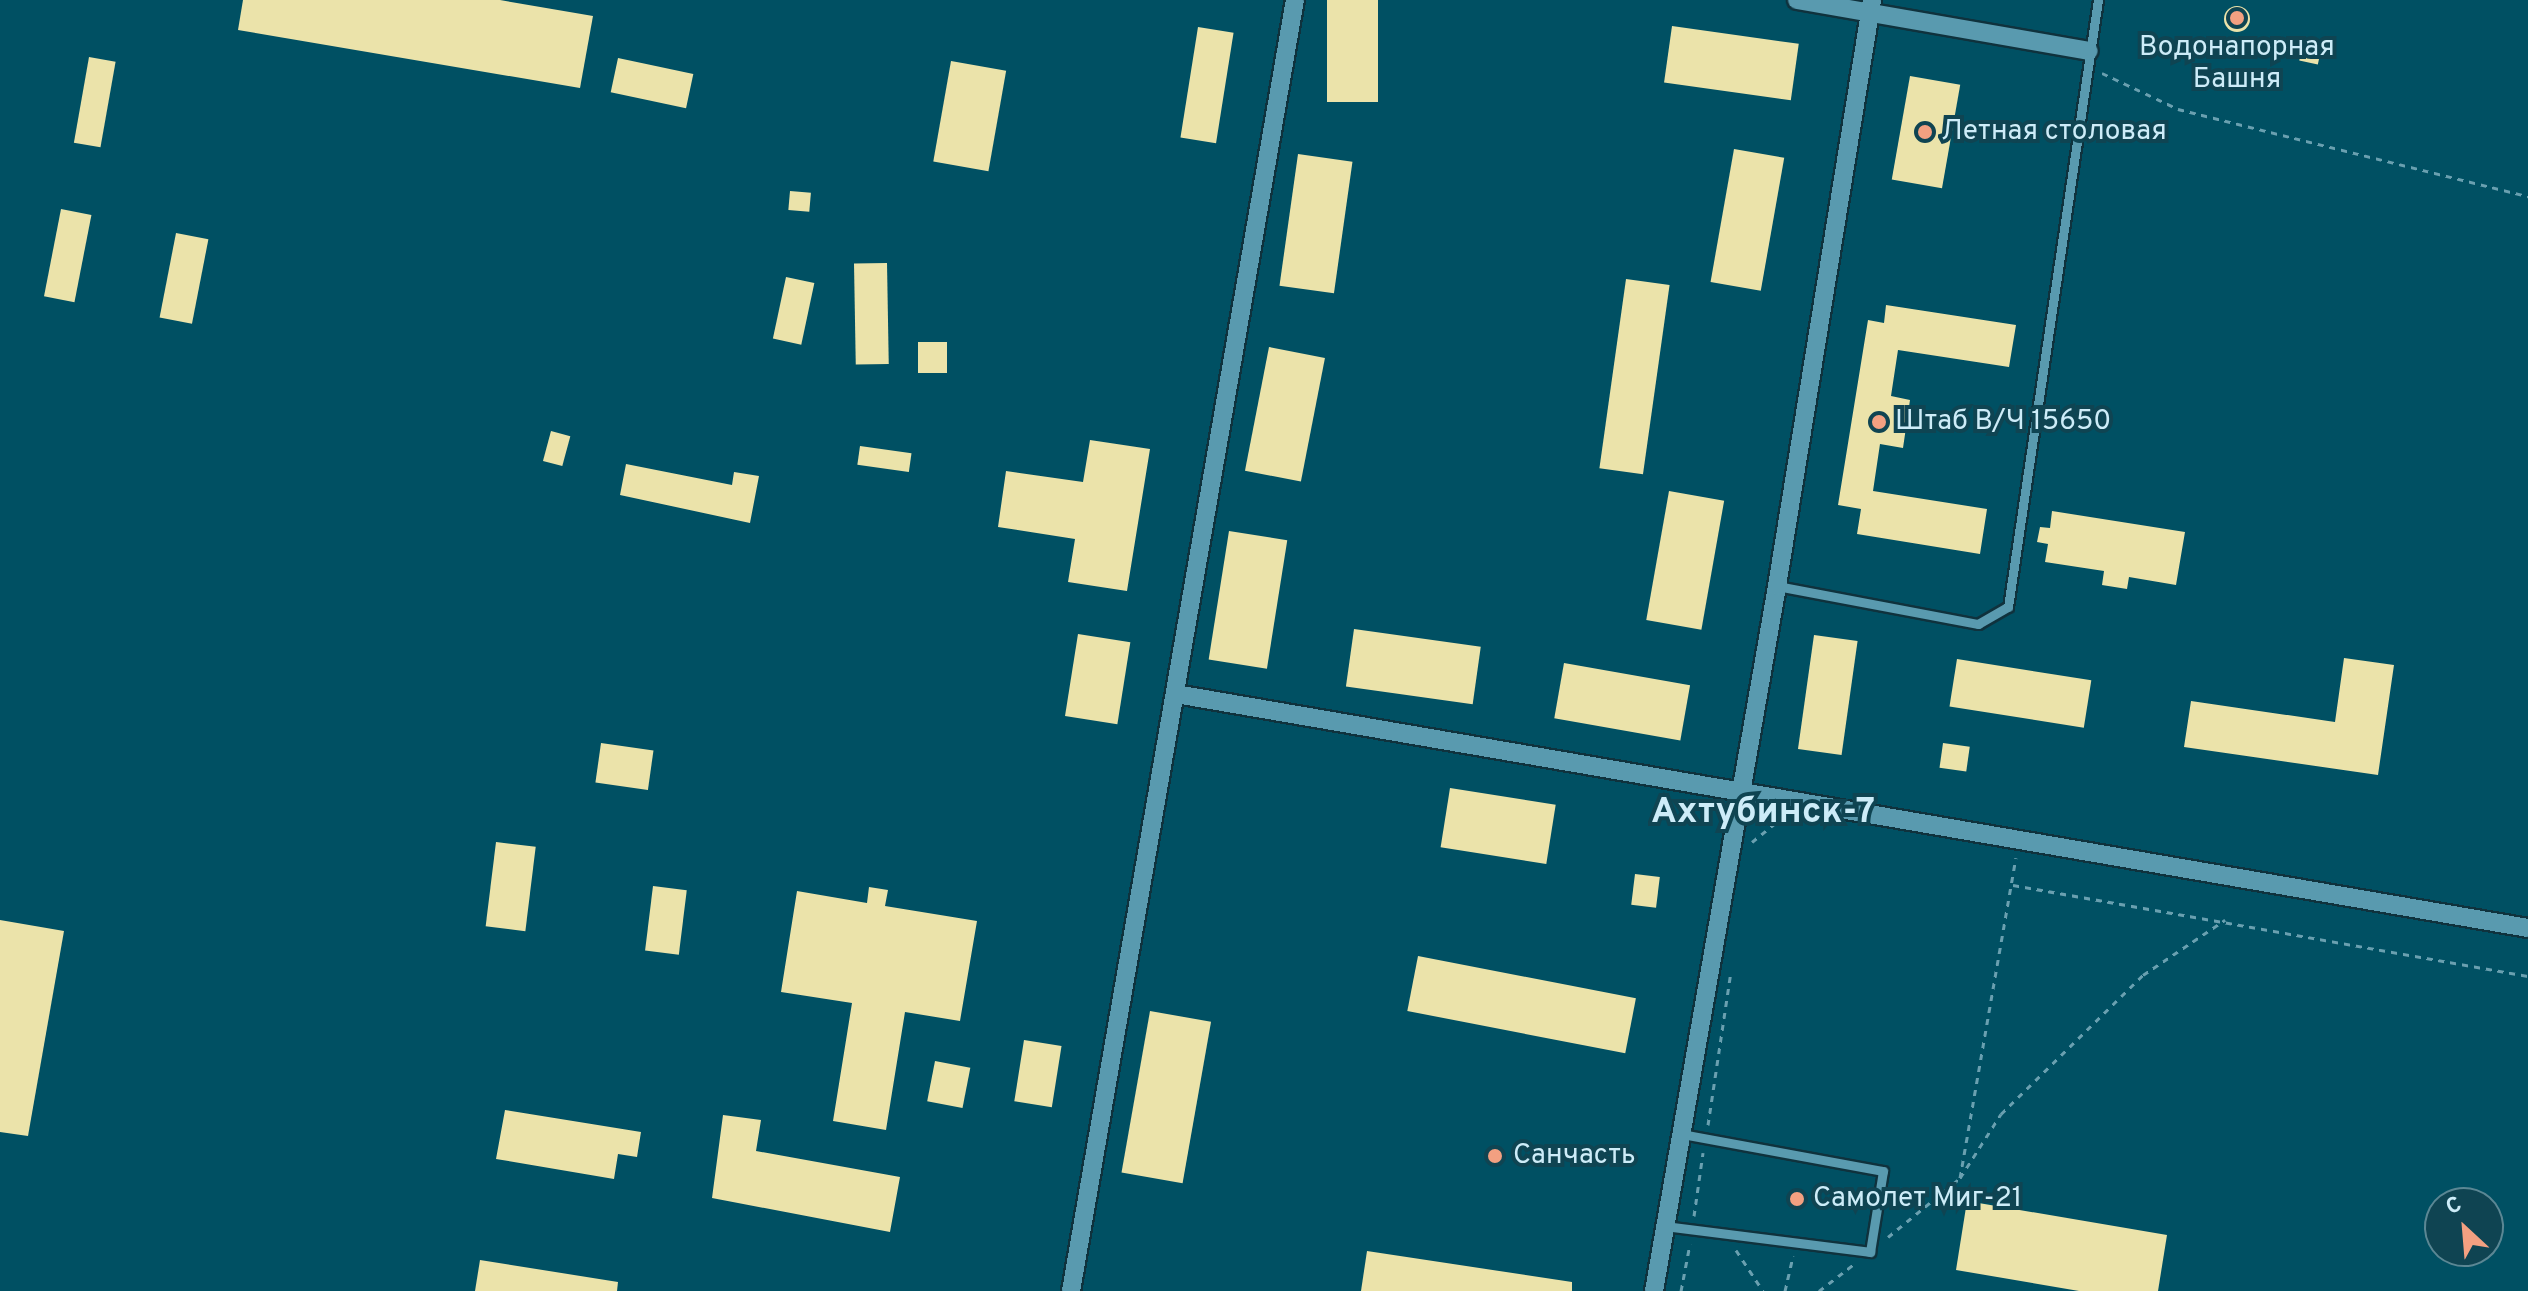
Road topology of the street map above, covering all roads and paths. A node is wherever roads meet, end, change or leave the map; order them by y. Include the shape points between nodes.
1 (1295, 0) edge
2 (1797, 0) edge
3 (2098, 0) edge
4 (1871, 6) edge
5 (2088, 59) junction
6 (2528, 196) edge
7 (1777, 586) junction
8 (1176, 694) junction
9 (1742, 789) junction
10 (1786, 814) dead end
11 (1750, 843) dead end
12 (2017, 852) dead end
13 (2013, 885) junction
14 (2225, 920) junction
15 (2528, 928) edge
16 (1731, 968) dead end
17 (2528, 976) edge
18 (1681, 1134) junction
19 (1705, 1139) junction
20 (1960, 1178) junction
21 (1665, 1226) junction
22 (1692, 1230) junction
23 (1724, 1235) junction
24 (1796, 1244) junction
25 (1870, 1252) junction
26 (1071, 1291) edge
27 (1654, 1291) edge
28 (1681, 1291) edge
29 (1763, 1291) edge
30 (1785, 1291) edge
31 (1819, 1291) edge

1 - 8 street
2 - 4 street
3 - 5 lane
4 - 5 street
4 - 7 street
5 - 6 path via 2178,109
5 - 7 lane via 2008,607 1978,624
7 - 9 street
8 - 9 street
8 - 26 street
9 - 15 street
9 - 18 street
10 - 11 path
12 - 13 path
13 - 14 path
13 - 20 path
14 - 17 path
14 - 20 path via 2143,975 2001,1114
16 - 19 path
18 - 19 lane
18 - 21 street
19 - 22 path
19 - 25 lane via 1883,1171
20 - 25 path
21 - 22 lane
21 - 27 street
22 - 23 lane
22 - 28 path
23 - 24 lane
23 - 29 path
24 - 25 lane
24 - 30 path
25 - 31 path

